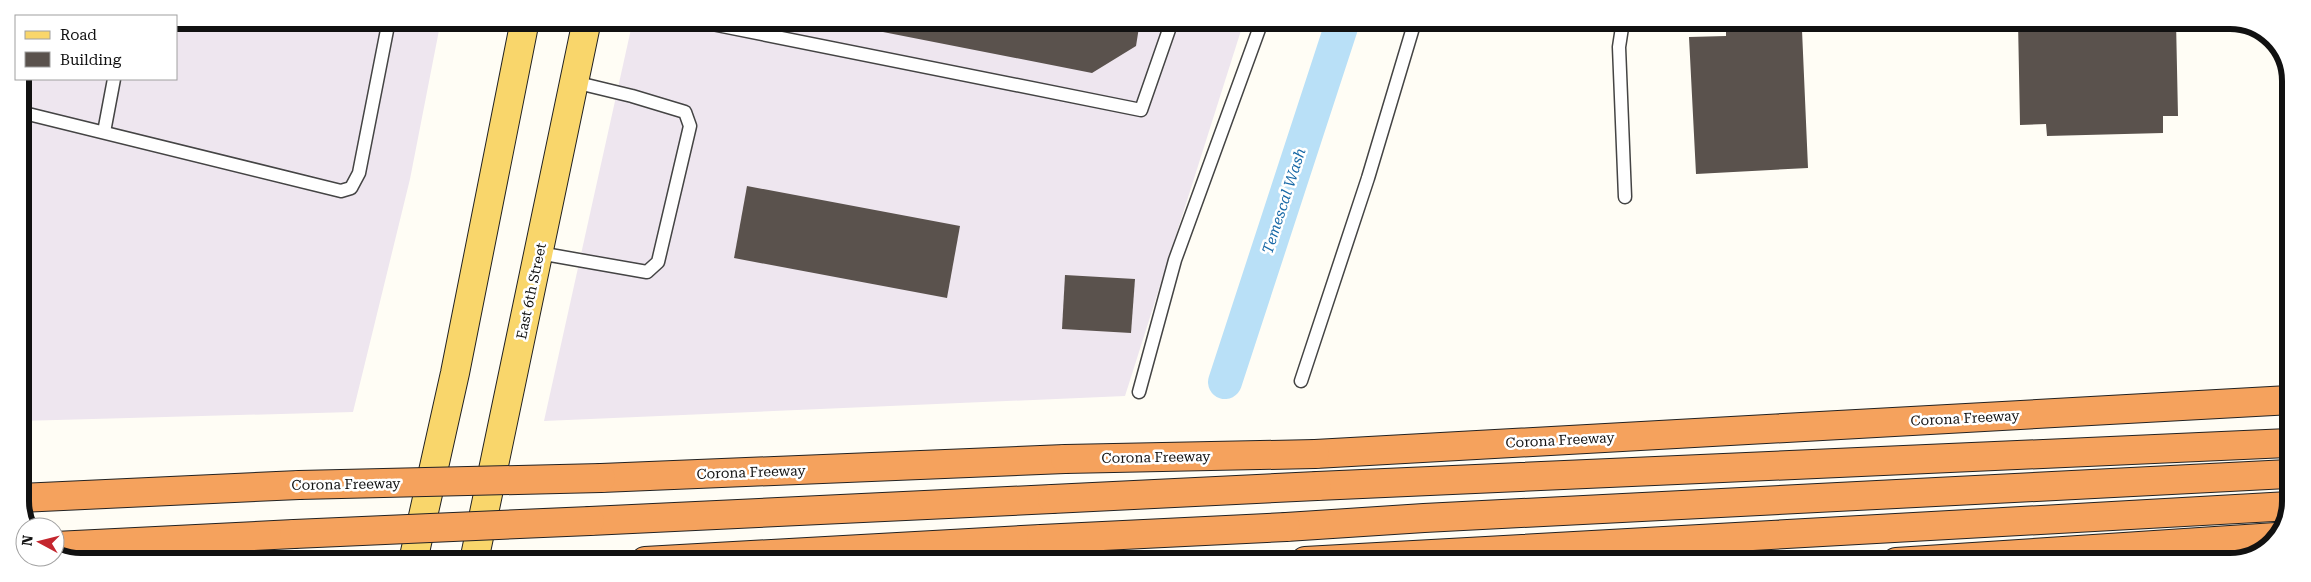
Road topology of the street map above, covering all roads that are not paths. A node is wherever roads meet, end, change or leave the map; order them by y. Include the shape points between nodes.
1 (386, 29) edge
2 (523, 29) edge
3 (585, 29) edge
4 (737, 29) edge
5 (1169, 29) edge
6 (1259, 29) edge
7 (1413, 29) edge
8 (1622, 29) edge
9 (114, 80) edge
10 (574, 82) junction
11 (29, 114) edge
12 (104, 132) junction
13 (1625, 197) dead end
14 (539, 253) junction
15 (1301, 381) dead end
16 (1139, 392) dead end
17 (2282, 400) edge
18 (2282, 443) edge
19 (2282, 474) edge
20 (29, 498) edge
21 (2281, 506) edge
22 (2266, 538) edge
23 (65, 545) edge
24 (415, 553) edge
25 (476, 553) edge
26 (789, 553) edge
27 (1463, 553) edge
28 (2033, 553) edge

1 - 12 lane via 359,173 351,188 341,191
2 - 24 main road via 455,373
3 - 10 main road, East 6th Street
4 - 5 lane via 1141,110
6 - 16 lane via 1175,260
7 - 15 lane via 1368,178
8 - 13 lane
9 - 12 lane
10 - 14 main road, East 6th Street
10 - 14 lane via 685,112 690,126 658,262 647,272
11 - 12 lane
14 - 25 main road, East 6th Street
17 - 20 highway, Corona Freeway, bridge via 1315,454 1065,459 601,478 299,485
18 - 23 highway, bridge
19 - 26 highway, bridge
21 - 27 highway
22 - 28 highway

